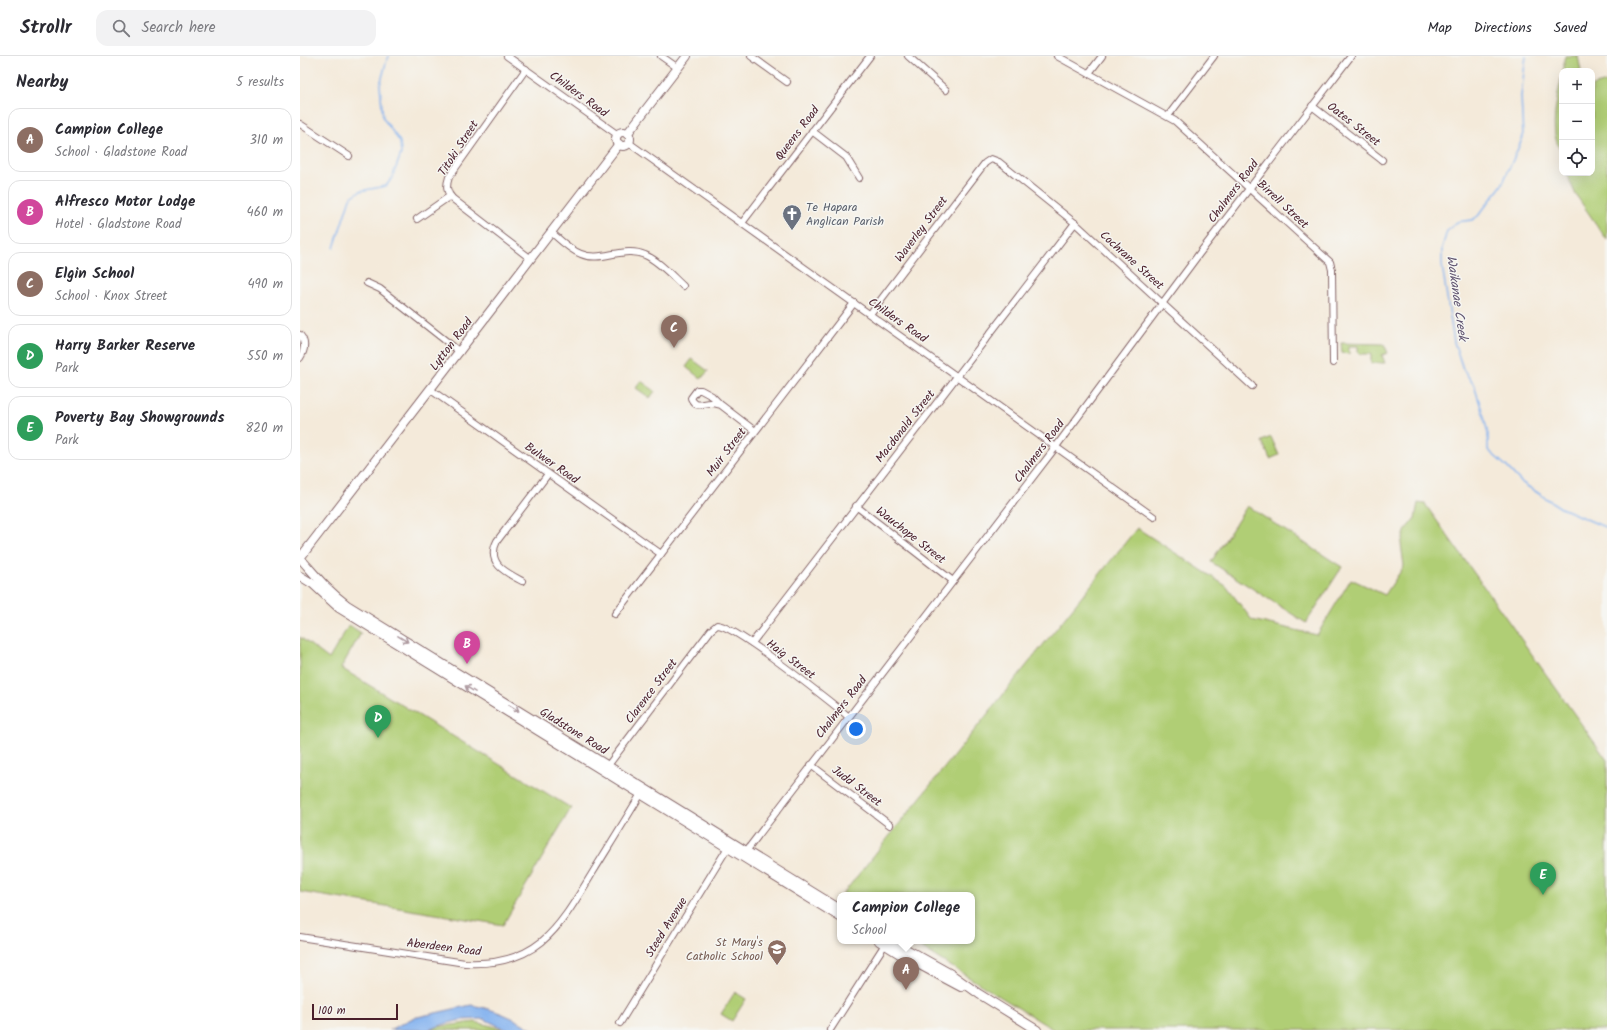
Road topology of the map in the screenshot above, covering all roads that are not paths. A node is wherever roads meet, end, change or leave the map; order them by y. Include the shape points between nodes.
1 (507, 56) edge
2 (660, 56) edge
3 (687, 56) edge
4 (751, 56) edge
5 (870, 56) edge
6 (908, 56) edge
7 (1057, 56) edge
8 (1102, 56) edge
9 (1214, 56) edge
10 (1351, 56) edge
11 (678, 68) junction
12 (526, 69) junction
13 (1089, 73) junction
14 (787, 82) dead end
15 (946, 90) dead end
16 (1312, 106) junction
17 (1168, 116) junction
18 (300, 124) edge
19 (812, 131) junction
20 (627, 134) junction
21 (618, 135) junction
22 (629, 143) junction
23 (619, 144) junction
24 (349, 156) dead end
25 (991, 159) joint
26 (1382, 160) dead end
27 (859, 178) dead end
28 (1249, 188) junction
29 (450, 196) junction
30 (417, 219) dead end
31 (742, 223) junction
32 (1075, 223) junction
33 (551, 232) junction
34 (531, 260) junction
35 (367, 283) dead end
36 (683, 286) dead end
37 (854, 303) junction
38 (1162, 303) junction
39 (870, 314) junction
40 (300, 335) edge
41 (460, 352) junction
42 (300, 358) edge
43 (1333, 363) dead end
44 (958, 376) junction
45 (1252, 386) dead end
46 (431, 390) junction
47 (721, 405) dead end
48 (755, 431) junction
49 (1056, 446) junction
50 (548, 474) junction
51 (856, 506) junction
52 (1154, 517) dead end
53 (661, 554) junction
54 (301, 560) edge
55 (300, 572) edge
56 (300, 576) edge
57 (522, 580) dead end
58 (953, 581) junction
59 (615, 614) dead end
60 (717, 625) joint
61 (752, 643) junction
62 (848, 716) junction
63 (811, 765) junction
64 (606, 769) junction
65 (642, 791) junction
66 (890, 825) dead end
67 (730, 845) junction
68 (744, 854) junction
69 (837, 907) edge
70 (837, 915) edge
71 (300, 937) edge
72 (885, 944) edge
73 (889, 944) edge
74 (620, 1023) dead end
75 (830, 1030) edge
76 (1037, 1030) edge

1 - 12 street, Childers Road
2 - 11 street
3 - 11 main road
4 - 14 street
5 - 19 street, Queens Road
6 - 15 street
7 - 13 street, Birrell Street
8 - 13 street
9 - 17 street
10 - 16 street, Chalmers Road
11 - 20 main road
12 - 21 street, Childers Road
12 - 29 street, Titoki Street via 450,177 446,186
13 - 17 street, Birrell Street
16 - 26 street, Oates Street
16 - 28 street, Chalmers Road
17 - 28 street, Birrell Street
18 - 24 street
19 - 27 street via 846,156
19 - 31 street, Queens Road
20 - 21 main road via 622,132
20 - 22 main road
21 - 23 main road
22 - 23 main road via 626,146
22 - 31 street, Childers Road
23 - 33 main road, Lytton Road
25 - 32 street, Cochrane Street
25 - 39 street, Waverley Street via 985,163
28 - 38 street, Chalmers Road
28 - 43 street, Birrell Street via 1332,266
29 - 30 street
29 - 34 street
31 - 37 street, Childers Road
32 - 38 street, Cochrane Street
32 - 44 street, Macdonald Street
33 - 34 main road, Lytton Road
33 - 36 street via 575,251 586,256 629,251 644,254 657,262
34 - 41 main road, Lytton Road
35 - 41 street via 380,289
37 - 39 street, Childers Road
37 - 48 street, Muir Street
38 - 45 street, Cochrane Street
38 - 49 street, Chalmers Road
39 - 44 street, Childers Road
40 - 42 street via 305,346
41 - 46 main road, Lytton Road
44 - 49 street, Childers Road
44 - 51 street, Macdonald Street
46 - 50 street, Bulwer Road
46 - 54 main road, Lytton Road
47 - 48 street
48 - 53 street, Muir Street
49 - 52 street, Childers Road
49 - 58 street, Chalmers Road
50 - 53 street, Bulwer Road
50 - 57 street via 494,547 494,559 497,564
51 - 58 street, Wauchope Street
51 - 61 street, Macdonald Street
53 - 59 street, Muir Street
54 - 55 main road, Lytton Road
54 -> 64 main road, Gladstone Road via 328,590 347,605
64 -> 56 main road, Gladstone Road via 339,608 313,584
58 - 62 street, Chalmers Road
60 - 61 street, Haig Street via 724,626
60 - 64 street, Clarence Street
61 - 62 street, Haig Street
62 - 63 street, Chalmers Road
63 - 66 street, Judd Street
63 - 68 street, Chalmers Road
64 - 65 main road, Gladstone Road
65 - 67 main road, Gladstone Road
65 - 71 street, Aberdeen Road via 556,928 541,942 517,956 482,964
67 - 68 main road, Gladstone Road
67 - 74 street, Steed Avenue
68 - 69 main road, Gladstone Road
68 - 70 main road, Gladstone Road
72 - 75 street
73 - 76 main road

